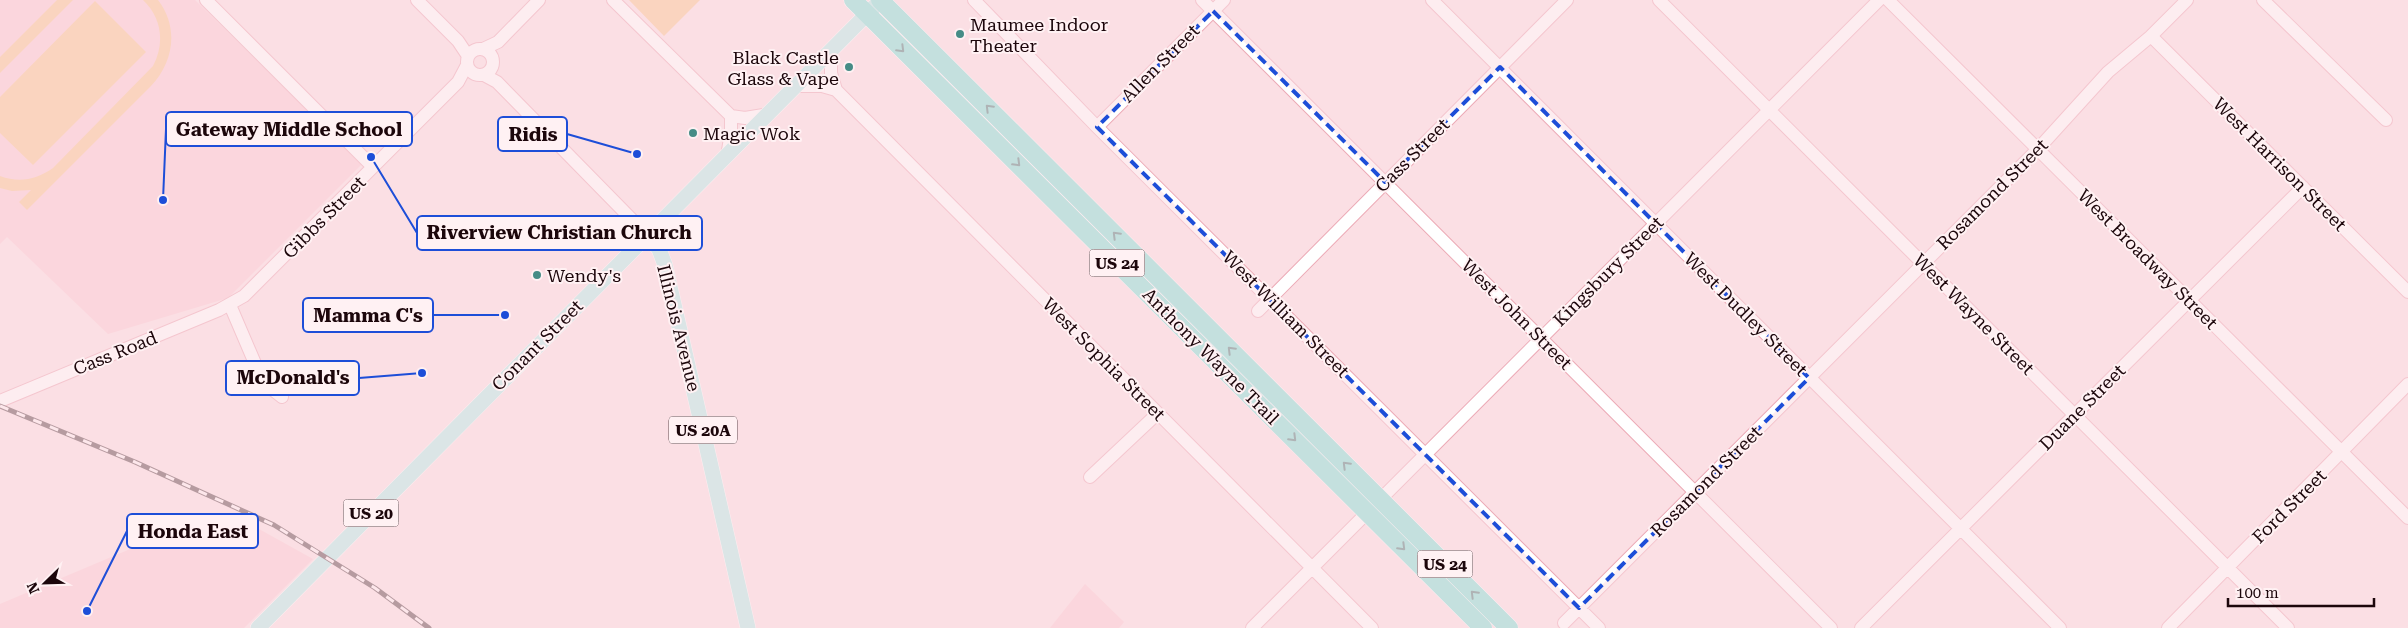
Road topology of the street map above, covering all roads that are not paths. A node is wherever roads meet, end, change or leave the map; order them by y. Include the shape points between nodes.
1 (206, 0) edge
2 (417, 0) edge
3 (539, 0) edge
4 (613, 0) edge
5 (852, 0) edge
6 (881, 0) edge
7 (974, 0) edge
8 (1202, 0) edge
9 (1224, 0) edge
10 (1432, 0) edge
11 (1567, 0) edge
12 (1659, 0) edge
13 (1880, 0) edge
14 (1888, 0) edge
15 (2187, 0) edge
16 (2263, 0) edge
17 (1213, 11) junction
18 (867, 15) junction
19 (2152, 36) junction
20 (831, 51) junction
21 (480, 62) junction
22 (1500, 67) junction
23 (796, 86) junction
24 (836, 90) junction
25 (1770, 110) junction
26 (769, 114) junction
27 (731, 116) junction
28 (2386, 120) dead end
29 (1097, 126) junction
30 (2038, 149) junction
31 (727, 156) junction
32 (373, 167) junction
33 (1385, 182) junction
34 (2303, 188) junction
35 (1656, 224) junction
36 (648, 236) junction
37 (1923, 263) junction
38 (2408, 292) edge
39 (1270, 298) junction
40 (2190, 300) junction
41 (230, 305) junction
42 (1258, 311) dead end
43 (1541, 338) junction
44 (1809, 378) junction
45 (2408, 384) edge
46 (282, 397) dead end
47 (0, 401) edge
48 (1158, 413) junction
49 (2074, 414) junction
50 (2342, 453) junction
51 (1425, 454) junction
52 (1090, 477) dead end
53 (1695, 492) junction
54 (1380, 500) junction
55 (1368, 512) junction
56 (2408, 518) edge
57 (1960, 529) junction
58 (2227, 568) junction
59 (1313, 569) junction
60 (1579, 608) junction
61 (1564, 623) dead end
62 (258, 628) edge
63 (748, 628) edge
64 (1252, 628) edge
65 (1372, 628) edge
66 (1483, 628) edge
67 (1509, 628) edge
68 (1599, 628) edge
69 (1831, 628) edge
70 (1861, 628) edge
71 (2060, 628) edge
72 (2168, 628) edge
73 (2288, 628) edge

1 - 32 street
2 - 21 street
3 - 21 street, Gibbs Street
4 - 27 street
5 - 18 highway, Anthony Wayne Trail / US 24
6 - 18 main road, Conant Street / US 20
54 -> 6 highway, Anthony Wayne Trail / US 24
7 - 29 street, West William Street
8 - 17 street, West John Street
9 - 17 street, Allen Street
10 - 22 street, West Dudley Street
11 - 22 street, Cass Street
12 - 25 street, West Wayne Street
13 - 25 street, Kingsbury Street
14 - 30 street, West Broadway Street
15 - 19 street, Rosamond Street
16 - 28 street
17 - 29 street, Allen Street
17 - 33 street, West John Street
18 - 20 main road, Conant Street / US 20
18 -> 55 highway, Anthony Wayne Trail / US 24
19 - 30 street, Rosamond Street via 2108,72
19 - 34 street, West Harrison Street
20 - 23 main road, Conant Street / US 20
20 - 24 street
21 - 32 street, Gibbs Street
21 - 36 street
22 - 33 street, Cass Street
22 - 35 street, West Dudley Street
23 - 24 street via 822,86
23 - 26 main road, Conant Street / US 20
24 - 48 street, West Sophia Street
25 - 35 street, Kingsbury Street
25 - 37 street, West Wayne Street
26 - 27 street via 745,118
26 - 31 main road, Conant Street / US 20
27 - 31 street
29 - 39 street, West William Street
30 - 37 street, Rosamond Street
30 - 40 street, West Broadway Street
31 - 36 main road, Conant Street / US 20
32 - 41 street, Gibbs Street via 254,287
33 - 39 street, Cass Street
33 - 43 street, West John Street
34 - 38 street, West Harrison Street
34 - 40 street, Duane Street
35 - 43 street, Kingsbury Street
35 - 44 street, West Dudley Street
36 - 62 main road, Conant Street / US 20
36 - 63 main road, Illinois Avenue / US 20A via 659,248 666,265
37 - 44 street, Rosamond Street
37 - 49 street, West Wayne Street
39 - 42 street, Cass Street
39 - 51 street, West William Street
40 - 49 street, Duane Street
40 - 50 street, West Broadway Street
41 - 46 street via 263,382
41 - 47 street, Cass Road
43 - 51 street, Kingsbury Street
43 - 53 street, West John Street
44 - 53 street, Rosamond Street
44 - 57 street, West Dudley Street
45 - 50 street, Ford Street
48 - 52 street
48 - 59 street, West Sophia Street
49 - 57 street, Duane Street
49 - 58 street, West Wayne Street
50 - 56 street, West Broadway Street
50 - 58 street, Ford Street
51 - 54 street, Kingsbury Street
51 - 60 street, West William Street
53 - 60 street, Rosamond Street
53 - 69 street, West John Street
54 - 55 street, Kingsbury Street
67 -> 54 highway, Anthony Wayne Trail / US 24
55 - 59 street, Kingsbury Street
55 -> 66 highway, Anthony Wayne Trail / US 24
57 - 70 street, Duane Street
57 - 71 street, West Dudley Street
58 - 72 street, Ford Street
58 - 73 street, West Wayne Street
59 - 64 street, Kingsbury Street
59 - 65 street, West Sophia Street
60 - 61 street, Rosamond Street
60 - 68 street, West William Street

